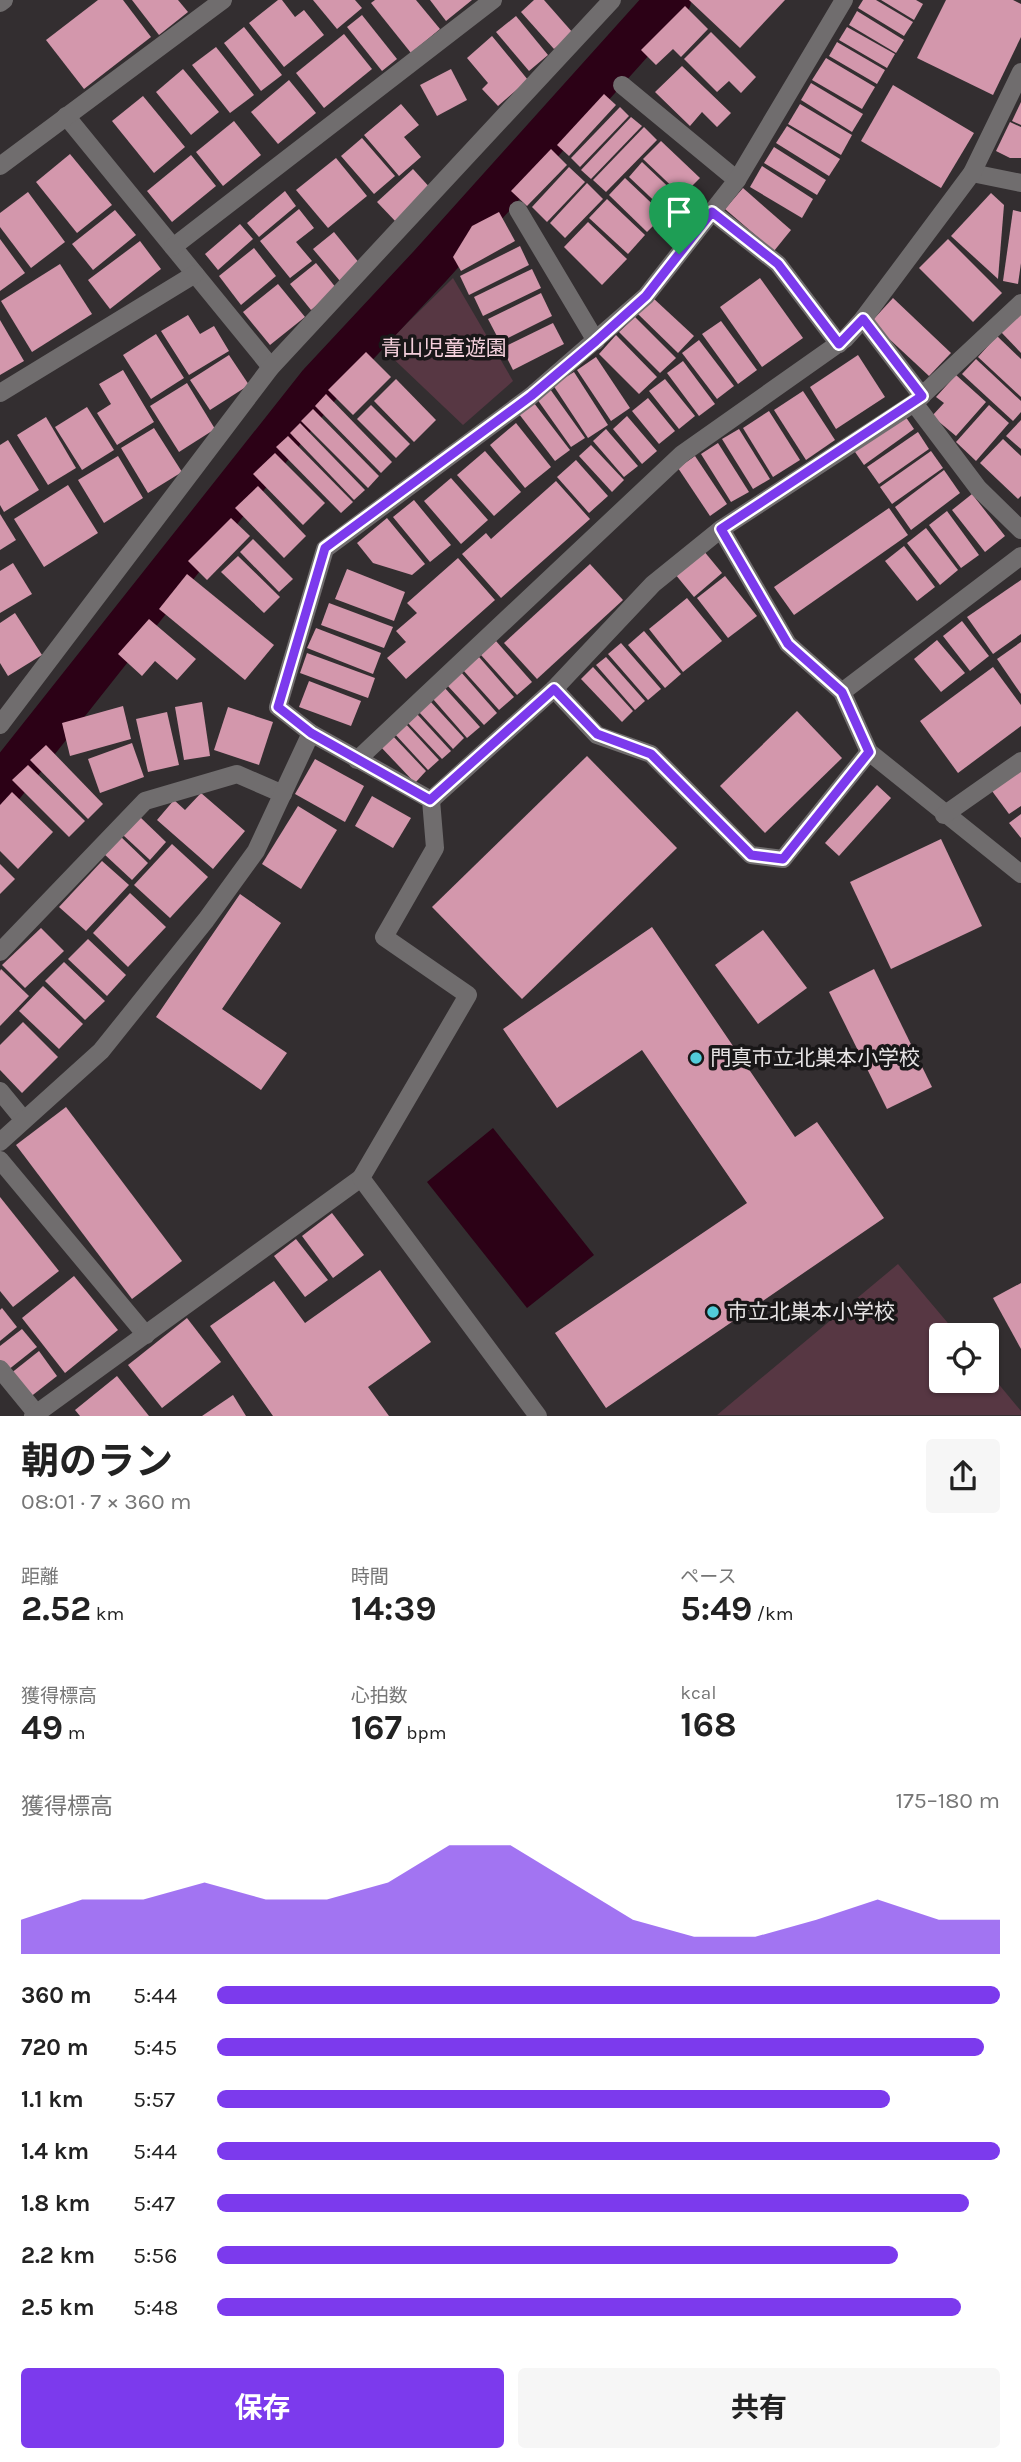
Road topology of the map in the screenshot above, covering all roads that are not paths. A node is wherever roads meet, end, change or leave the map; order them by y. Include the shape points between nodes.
1 (223, 0) edge
2 (493, 0) edge
3 (611, 0) edge
4 (844, 0) edge
5 (1021, 72) edge
6 (622, 85) dead end
7 (66, 116) junction
8 (0, 166) edge
9 (972, 173) junction
10 (737, 180) junction
11 (1021, 183) edge
12 (518, 210) dead end
13 (712, 212) junction
14 (173, 247) junction
15 (195, 274) junction
16 (1021, 303) edge
17 (863, 319) junction
18 (596, 341) junction
19 (839, 344) junction
20 (271, 367) junction
21 (0, 393) edge
22 (918, 400) junction
23 (721, 529) junction
24 (1021, 530) edge
25 (1021, 556) edge
26 (554, 689) junction
27 (842, 692) junction
28 (3, 713) edge
29 (311, 733) junction
30 (869, 752) junction
31 (356, 760) junction
32 (1021, 761) edge
33 (284, 794) junction
34 (430, 800) junction
35 (944, 815) junction
36 (1021, 874) edge
37 (0, 952) edge
38 (0, 1091) edge
39 (23, 1119) junction
40 (0, 1142) edge
41 (0, 1160) edge
42 (361, 1178) junction
43 (146, 1335) junction
44 (0, 1369) edge
45 (35, 1414) edge
46 (538, 1416) edge

1 - 7 street
2 - 14 street
3 - 20 street
4 - 10 street
5 - 9 street
6 - 10 street
7 - 8 street
7 - 14 street
9 - 11 street
9 - 17 street
10 - 13 street
12 - 18 street
13 - 18 street via 646,296
13 - 19 street via 778,264
14 - 15 street
15 - 20 street
15 - 21 street
16 - 22 street
17 - 19 street
17 - 22 street
18 - 29 street via 531,396 325,548 278,707
19 - 31 street via 682,454
20 - 28 street
22 - 23 street
22 - 24 street via 978,488
23 - 26 street via 653,584
23 - 27 street via 788,644
25 - 27 street
26 - 30 street via 597,734 651,754 751,855 783,859
26 - 34 street
27 - 30 street
29 - 31 street
29 - 33 street
30 - 35 street
31 - 34 street
32 - 35 street
33 - 37 street via 237,774 145,800
33 - 39 street via 256,851 101,1051
34 - 42 street via 435,848 384,937 468,995
35 - 36 street
38 - 39 street
39 - 40 street
41 - 43 street
42 - 43 street
42 - 46 street
43 - 45 street
44 - 45 street

